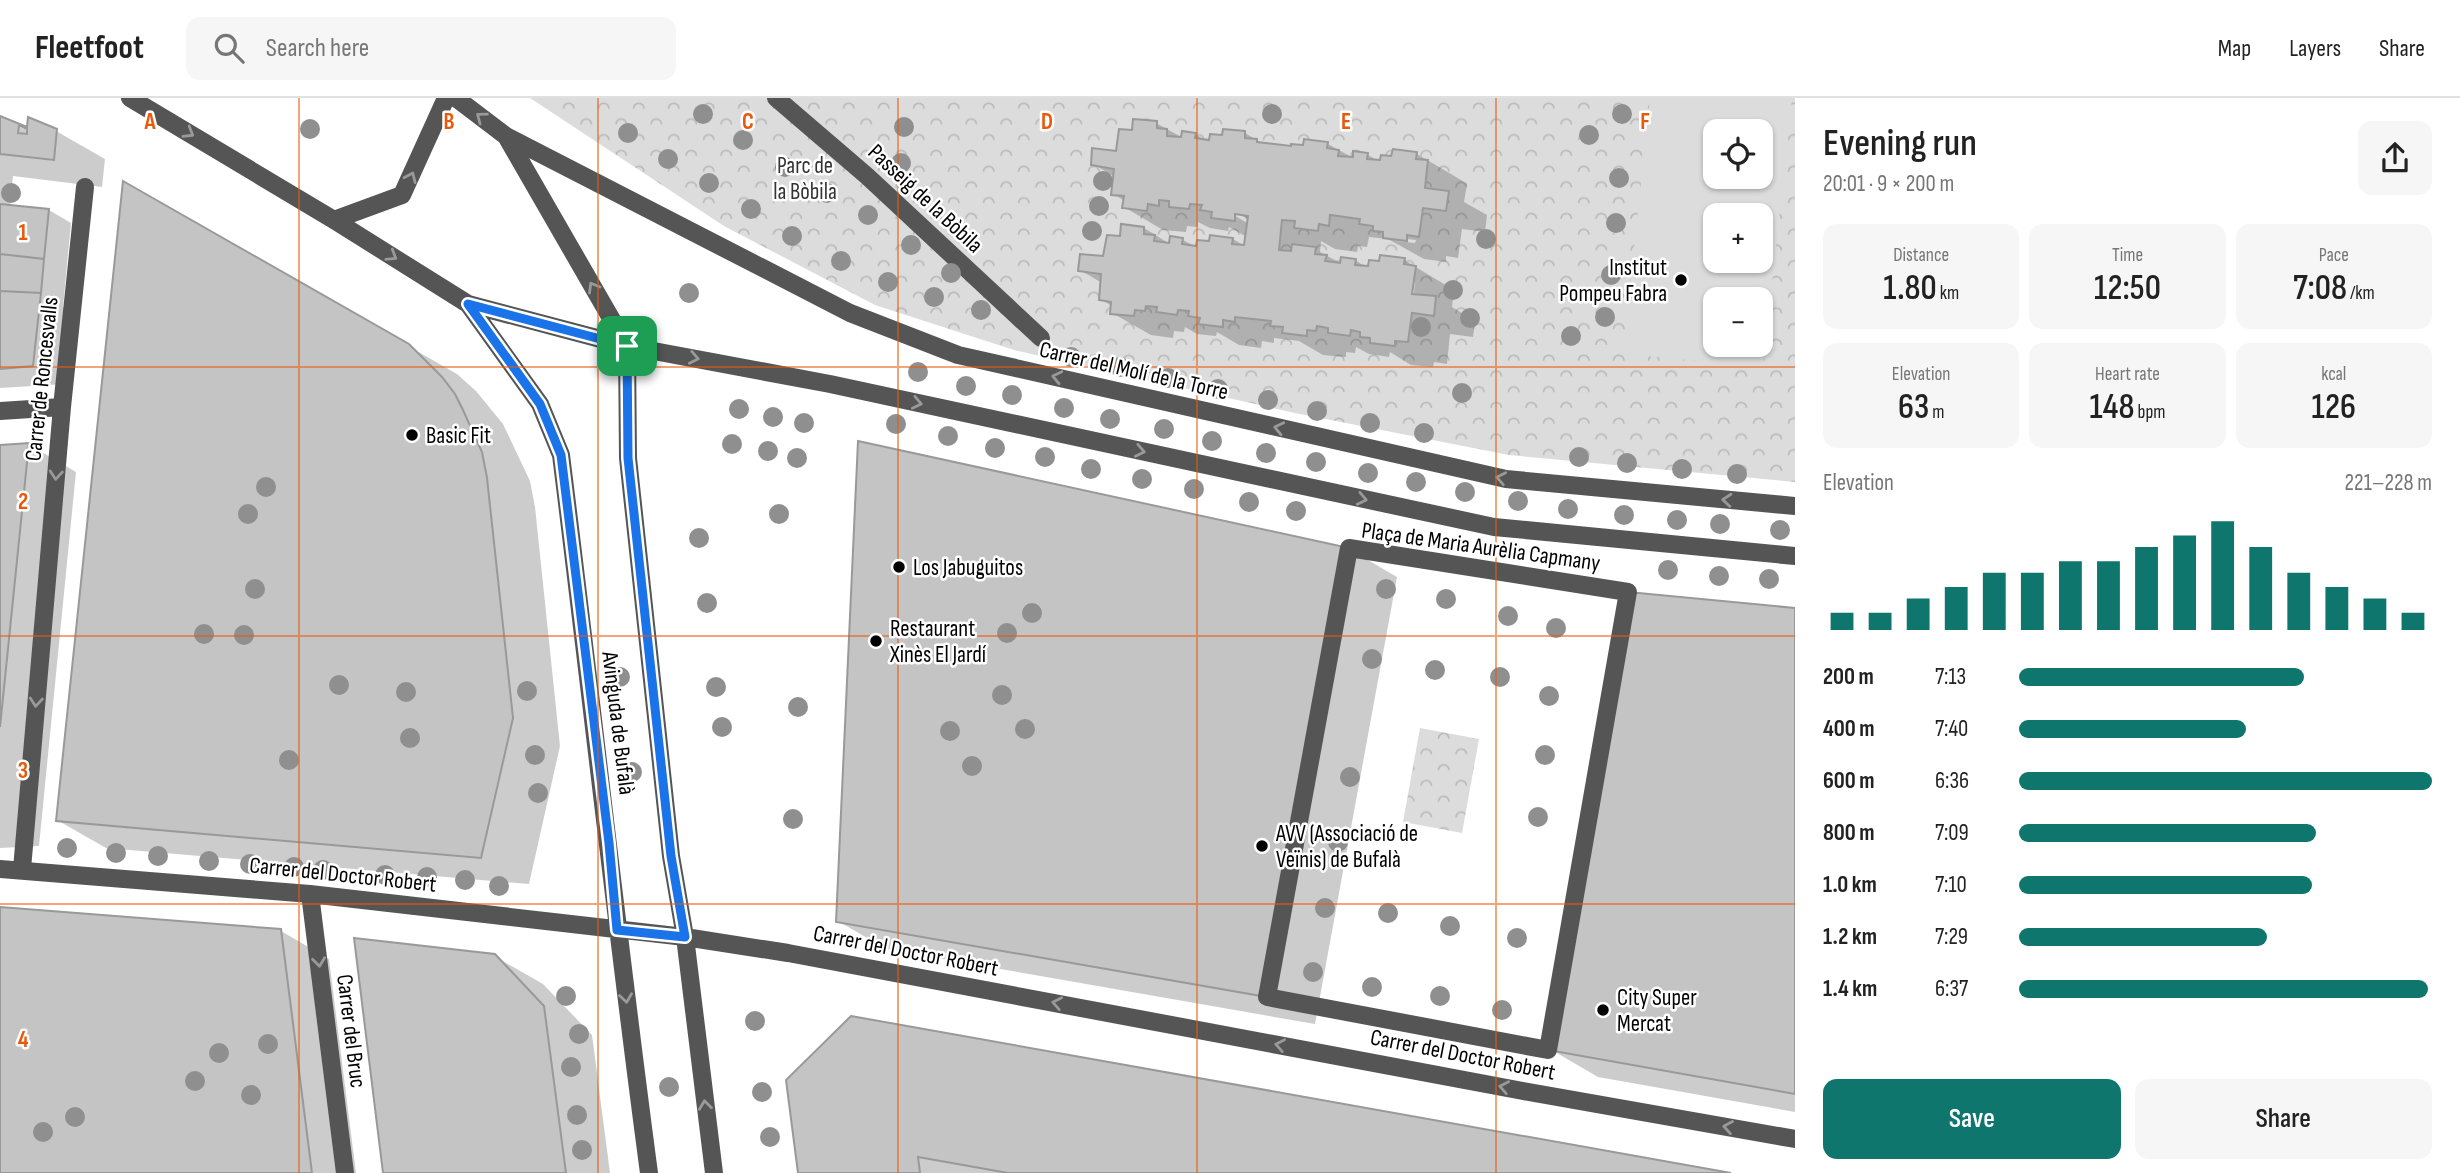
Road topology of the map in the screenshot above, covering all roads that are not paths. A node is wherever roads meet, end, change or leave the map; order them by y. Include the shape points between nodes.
1 (130, 98) edge
2 (446, 98) edge
3 (456, 98) edge
4 (776, 98) edge
5 (506, 136) junction
6 (86, 187) dead end
7 (334, 220) junction
8 (468, 304) junction
9 (1041, 338) dead end
10 (627, 346) junction
11 (62, 407) junction
12 (0, 411) edge
13 (1795, 506) edge
14 (1795, 556) edge
15 (0, 869) edge
16 (22, 869) junction
17 (310, 894) junction
18 (617, 930) junction
19 (685, 937) junction
20 (1548, 1050) joint
21 (1795, 1139) edge
22 (345, 1173) edge
23 (649, 1173) edge
24 (714, 1173) edge

1 -> 7 street
7 -> 2 street via 402,195
5 -> 3 street, Carrer del Molí de la Torre
4 - 9 street, Passeig de la Bòbila
10 -> 5 street, Carrer del Molí de la Torre
13 -> 5 street, Carrer del Molí de la Torre via 1506,479 958,355 850,313
6 - 11 street, Carrer de Roncesvalls
7 -> 8 street
8 - 10 street
8 - 18 street, Avinguda de Bufalà via 540,404 561,455
10 -> 14 street via 830,384 1494,527
10 - 19 street, Avinguda de Bufalà via 628,458 671,856
11 - 12 street
11 -> 16 street, Carrer de Roncesvalls
15 - 16 street, Carrer del Doctor Robert
16 - 17 street, Carrer del Doctor Robert
17 - 18 street, Carrer del Doctor Robert
17 -> 22 street, Carrer del Bruc
18 - 19 street, Carrer del Doctor Robert
18 -> 23 street, Avinguda de Bufalà
21 -> 19 street, Carrer del Doctor Robert
24 -> 19 street, Avinguda de Bufalà
20 - 20 street, Plaça de Maria Aurèlia Capmany via 1267,997 1349,548 1628,592

